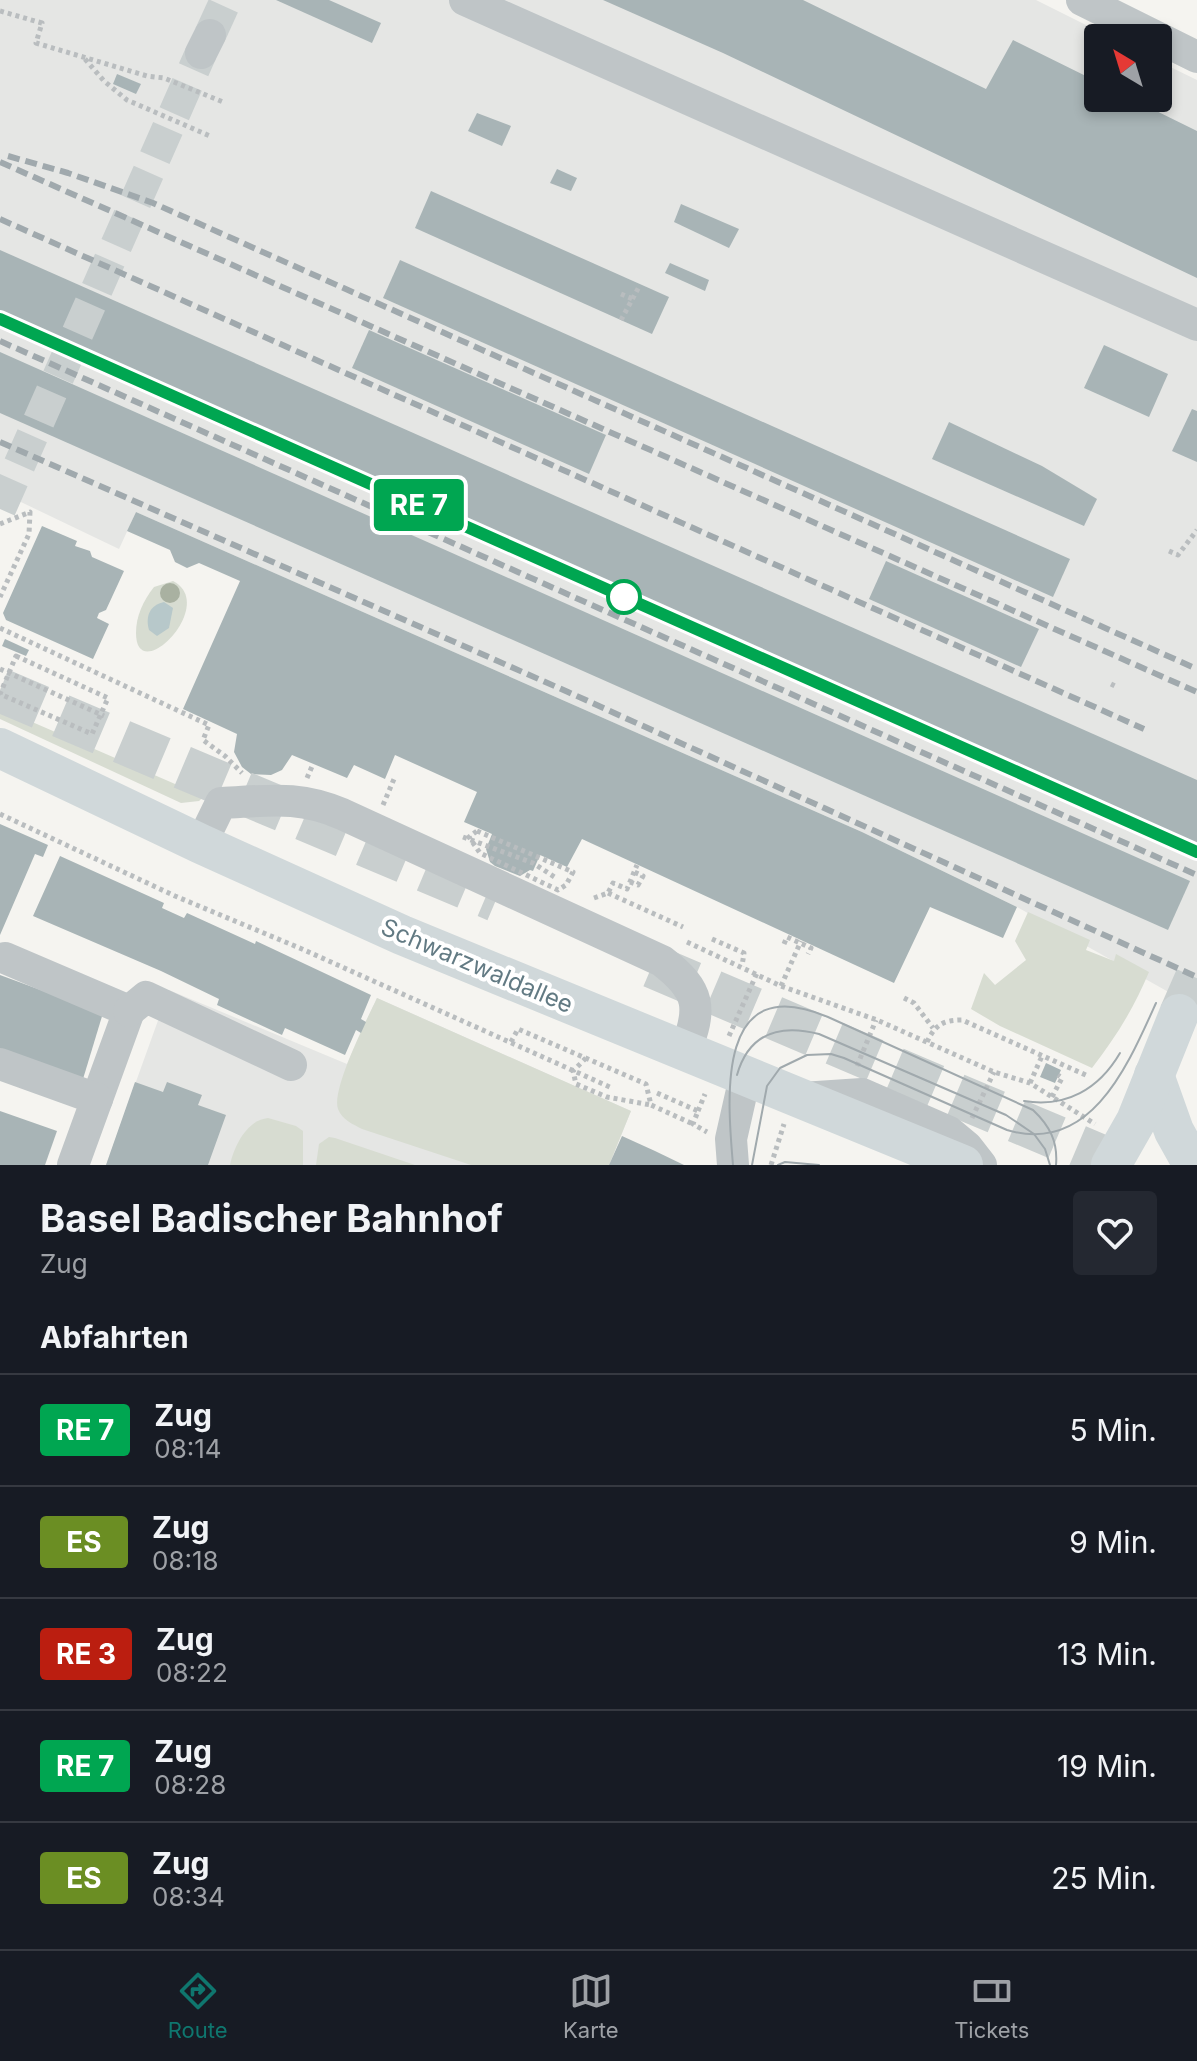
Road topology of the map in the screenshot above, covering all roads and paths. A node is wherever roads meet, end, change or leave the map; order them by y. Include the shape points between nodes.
1 (465, 0) edge
2 (1083, 0) edge
3 (0, 11) edge
4 (1197, 57) edge
5 (84, 58) junction
6 (222, 102) dead end
7 (210, 136) dead end
8 (640, 285) dead end
9 (621, 294) dead end
10 (633, 299) junction
11 (621, 320) dead end
12 (1197, 325) edge
13 (0, 524) edge
14 (1197, 530) edge
15 (1169, 551) dead end
16 (0, 597) edge
17 (1, 631) edge
18 (0, 669) edge
19 (9, 673) junction
20 (102, 715) junction
21 (0, 748) edge
22 (246, 776) dead end
23 (394, 779) dead end
24 (382, 806) dead end
25 (0, 814) edge
26 (201, 844) junction
27 (518, 846) junction
28 (514, 855) junction
29 (637, 865) dead end
30 (608, 893) junction
31 (593, 898) dead end
32 (683, 927) dead end
33 (679, 938) dead end
34 (712, 939) dead end
35 (801, 942) junction
36 (784, 944) dead end
37 (808, 954) dead end
38 (5, 958) dead end
39 (742, 966) junction
40 (781, 986) junction
41 (904, 998) dead end
42 (129, 1011) junction
43 (1179, 1014) tunnel mouth
44 (877, 1020) junction
45 (933, 1028) junction
46 (511, 1042) junction
47 (926, 1042) junction
48 (866, 1048) dead end
49 (685, 1052) junction
50 (1042, 1056) junction
51 (586, 1058) junction
52 (0, 1064) edge
53 (291, 1065) dead end
54 (573, 1071) junction
55 (994, 1072) junction
56 (1058, 1075) dead end
57 (1154, 1075) junction
58 (1088, 1076) dead end
59 (745, 1077) junction
60 (1030, 1083) junction
61 (612, 1088) dead end
62 (657, 1093) dead end
63 (792, 1097) junction
64 (1052, 1097) junction
65 (97, 1099) junction
66 (651, 1105) junction
67 (972, 1118) dead end
68 (693, 1124) junction
69 (1095, 1124) dead end
70 (722, 1155) edge
71 (73, 1165) edge
72 (771, 1165) edge
73 (963, 1165) edge
74 (981, 1165) edge
75 (1111, 1165) edge
76 (1193, 1165) edge

1 - 12 street
2 - 4 street
3 - 5 path via 42,23 36,43
5 - 6 path via 163,78
5 - 7 path via 127,100
8 - 10 path
9 - 10 path
10 - 11 path
13 - 16 path via 30,512 29,534
14 - 15 path via 1178,555
17 - 22 path via 209,725 203,740
18 - 19 path
19 - 20 path
19 - 20 path via 16,656 108,698
19 - 20 path via 0,694 92,734
21 - 26 main road, Schwarzwaldallee
23 - 24 path
25 - 46 path
26 - 49 main road, Schwarzwaldallee via 402,935
26 - 49 street via 221,803 297,800 342,814 662,961 690,987 697,1007
27 - 28 path
27 - 28 path via 477,831 469,837
27 - 28 path via 573,872 566,885
29 - 30 path via 627,889 613,883
30 - 31 path
30 - 32 path
33 - 39 path
34 - 39 path via 744,953
35 - 36 path via 787,937
35 - 37 path via 811,948
35 - 40 path
38 - 42 street
39 - 40 path
40 - 44 path
41 - 45 path
42 - 53 street via 146,997
42 - 65 street
43 - 57 main road
44 - 47 path
44 - 48 path
45 - 47 path
45 - 50 path via 946,1020 962,1020
46 - 51 path via 518,1029
46 - 54 path
47 - 55 path
49 - 59 main road, Schwarzwaldallee
50 - 58 path
50 - 60 path
51 - 54 path
51 - 66 path via 646,1084
52 - 65 street
54 - 61 path
54 - 66 path via 576,1084 596,1093
55 - 60 path
55 - 67 path
56 - 64 path via 1062,1078
57 - 75 main road
57 - 76 main road
59 - 63 main road, Schwarzwaldallee
59 - 70 street via 731,1139
60 - 64 path
62 - 68 path via 698,1111
63 - 72 path
63 - 73 main road, Schwarzwaldallee
63 - 74 street via 862,1094 949,1132
64 - 69 path
65 - 71 street
66 - 68 path
68 - 70 path via 707,1131

